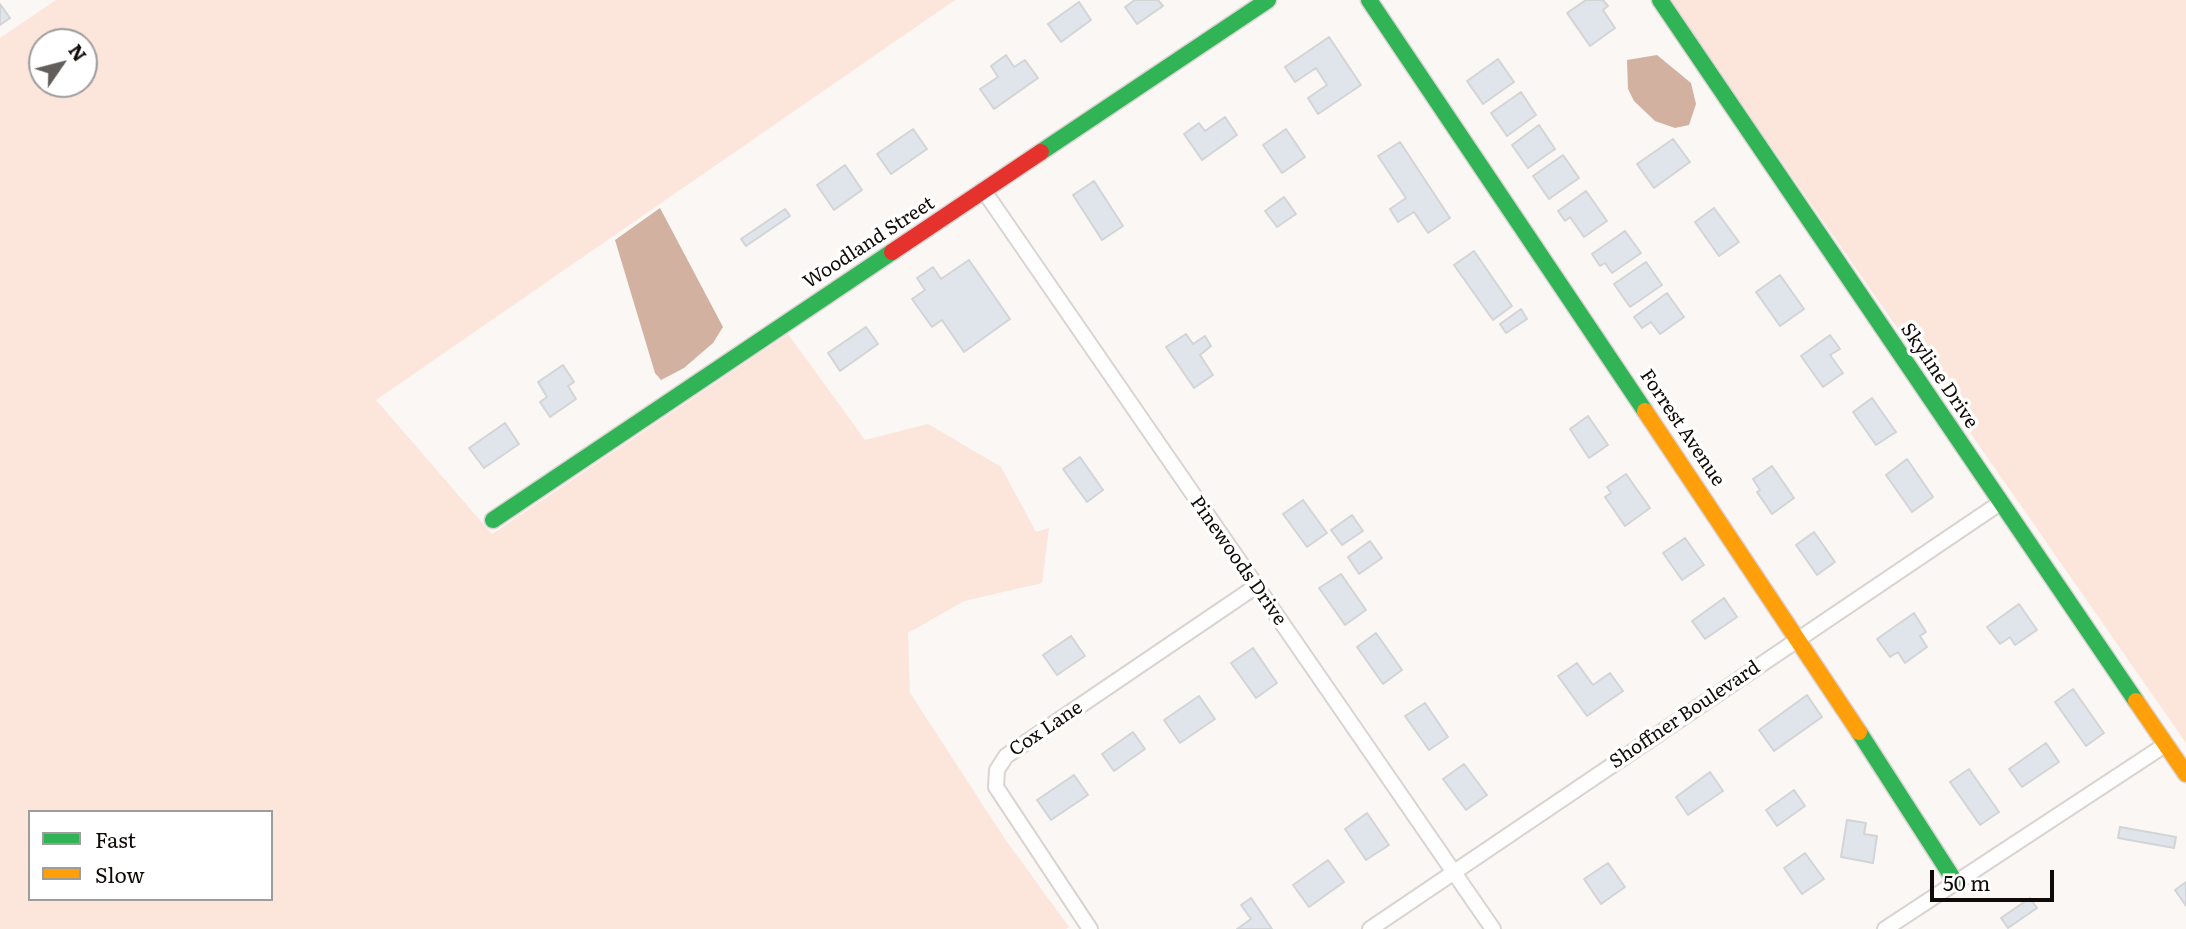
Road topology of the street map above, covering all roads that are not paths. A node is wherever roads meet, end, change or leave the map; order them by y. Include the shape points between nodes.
1 (1268, 0) edge
2 (1368, 0) edge
3 (1660, 0) edge
4 (985, 191) junction
5 (2000, 503) junction
6 (492, 520) dead end
7 (1255, 587) junction
8 (1798, 638) junction
9 (2165, 745) junction
10 (2186, 774) edge
11 (1454, 872) junction
12 (1956, 883) junction
13 (1090, 929) edge
14 (1370, 929) edge
15 (1493, 929) edge
16 (1885, 929) edge

1 - 4 street, Woodland Street
2 - 8 street, Forrest Avenue
3 - 5 street, Skyline Drive
4 - 6 street, Woodland Street
4 - 7 street, Pinewoods Drive
5 - 8 street, Shoffner Boulevard
5 - 9 street, Skyline Drive
7 - 11 street, Pinewoods Drive
7 - 13 street, Cox Lane via 1006,756 997,770 996,788
8 - 11 street, Shoffner Boulevard
8 - 12 street, Forrest Avenue
9 - 10 street, Skyline Drive
9 - 12 street
11 - 14 street, Shoffner Boulevard
11 - 15 street, Pinewoods Drive
12 - 16 street

